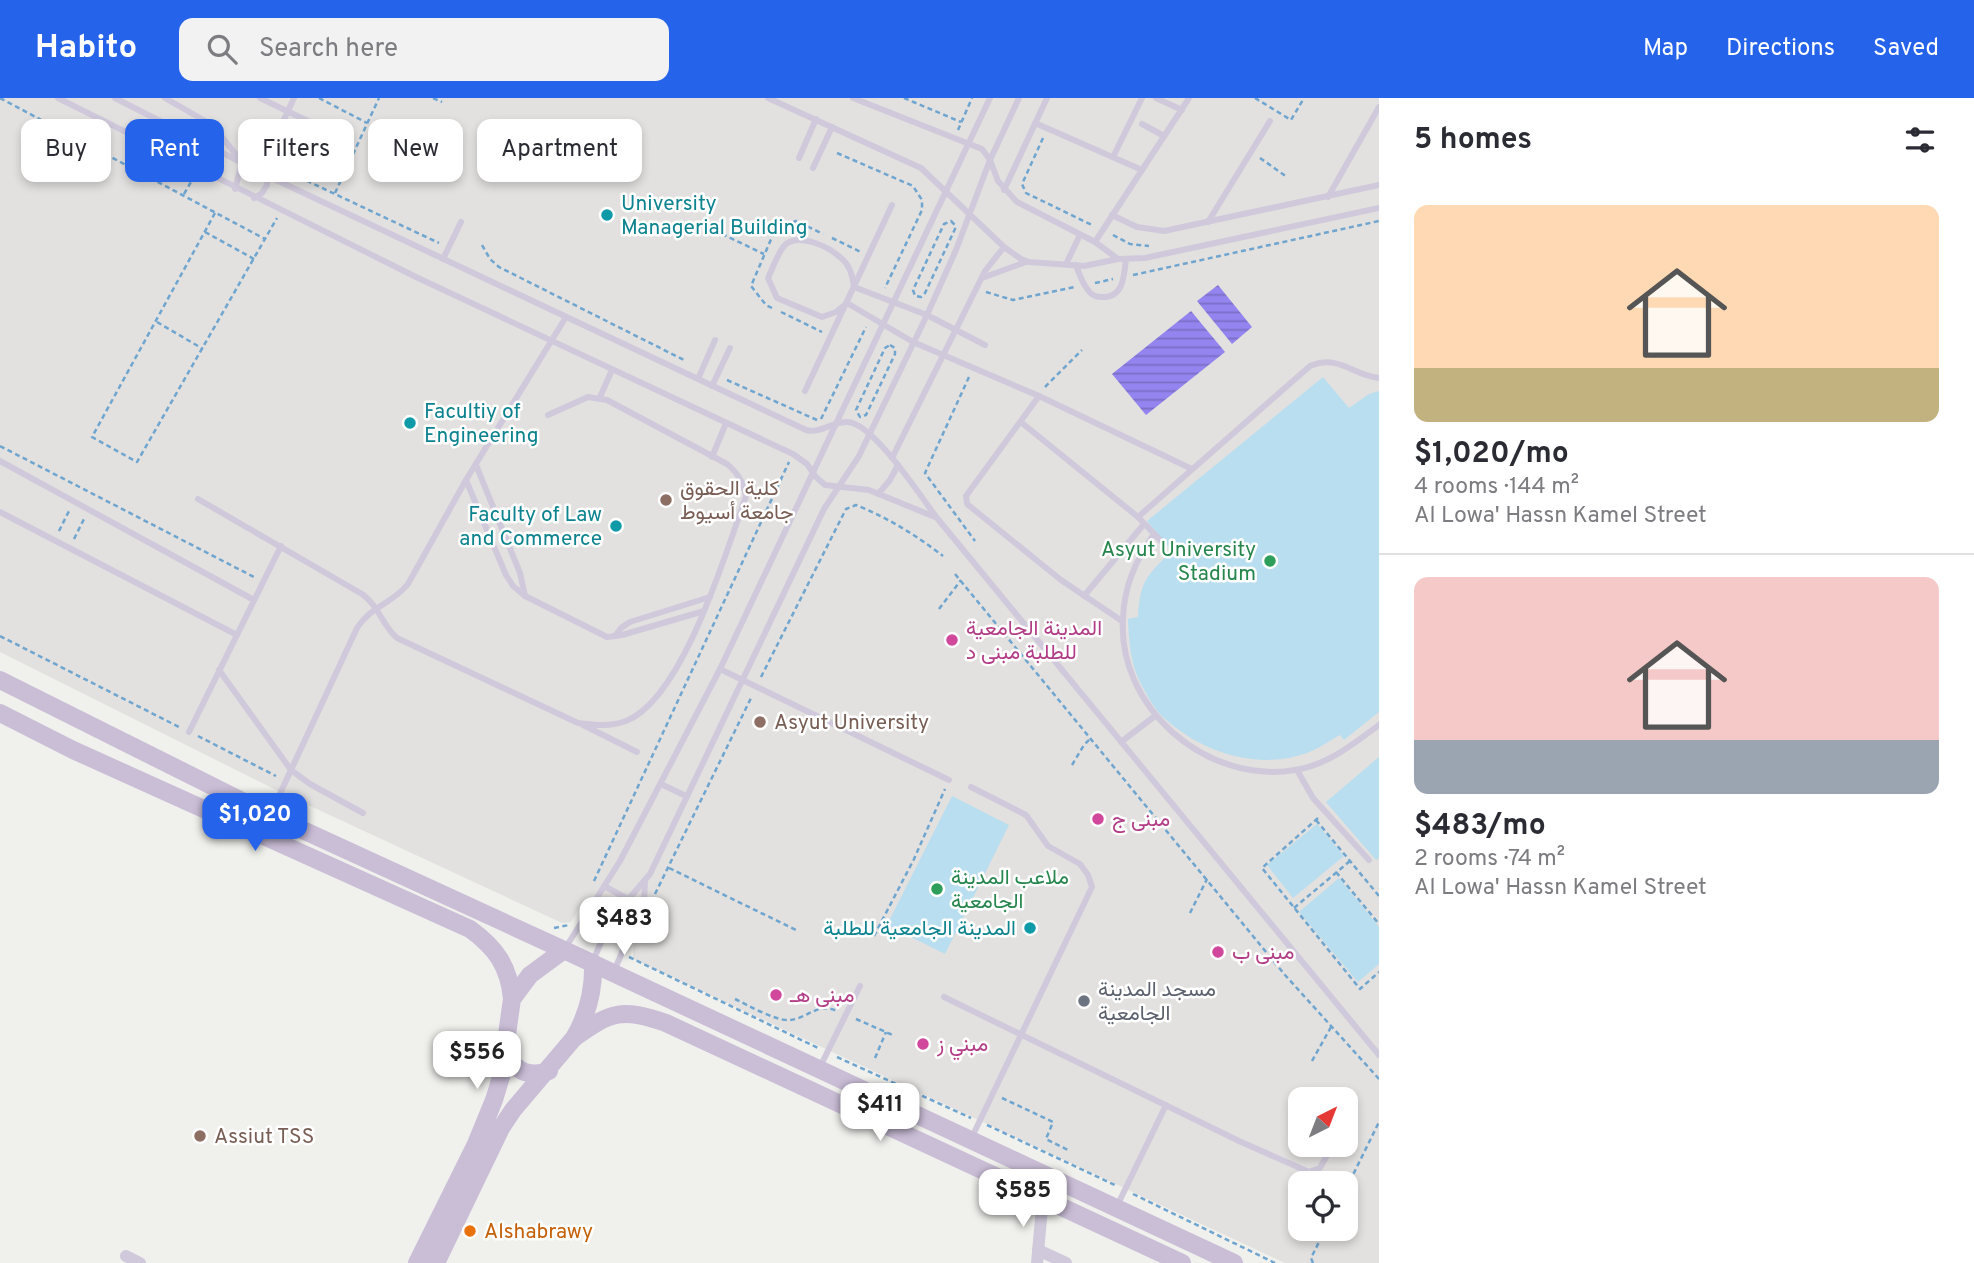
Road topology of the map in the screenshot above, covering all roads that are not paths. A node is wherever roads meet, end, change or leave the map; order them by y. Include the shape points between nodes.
1 (58, 98) edge
2 (115, 98) edge
3 (165, 98) edge
4 (260, 98) edge
5 (294, 98) edge
6 (768, 98) edge
7 (853, 98) edge
8 (990, 98) edge
9 (1019, 98) edge
10 (1047, 98) edge
11 (1142, 98) edge
12 (1156, 98) edge
13 (1189, 98) edge
14 (1379, 107) edge
15 (1182, 110) junction
16 (288, 111) junction
17 (284, 119) edge
18 (304, 119) edge
19 (816, 120) junction
20 (1270, 121) dead end
21 (1035, 123) junction
22 (1142, 124) dead end
23 (832, 127) junction
24 (1164, 136) junction
25 (969, 142) junction
26 (238, 157) edge
27 (1113, 157) junction
28 (799, 158) dead end
29 (990, 160) junction
30 (238, 161) edge
31 (813, 168) dead end
32 (1142, 170) junction
33 (238, 174) edge
34 (266, 182) edge
35 (282, 182) edge
36 (1379, 185) edge
37 (235, 189) junction
38 (1004, 190) junction
39 (946, 191) junction
40 (1328, 197) junction
41 (254, 198) junction
42 (892, 205) dead end
43 (1379, 208) edge
44 (970, 214) junction
45 (1112, 215) junction
46 (461, 222) dead end
47 (1208, 222) junction
48 (1080, 235) junction
49 (1095, 242) junction
50 (1004, 247) junction
51 (443, 259) junction
52 (1122, 259) junction
53 (1029, 261) junction
54 (1066, 264) junction
55 (1076, 265) junction
56 (982, 278) junction
57 (854, 287) junction
58 (894, 301) junction
59 (847, 303) junction
60 (927, 315) junction
61 (566, 317) junction
62 (883, 325) junction
63 (957, 330) junction
64 (715, 340) dead end
65 (550, 341) junction
66 (913, 342) junction
67 (985, 345) dead end
68 (730, 348) dead end
69 (944, 355) junction
70 (612, 370) junction
71 (1379, 378) edge
72 (698, 379) junction
73 (712, 386) junction
74 (805, 391) dead end
75 (1039, 396) junction
76 (600, 397) junction
77 (548, 415) dead end
78 (726, 423) junction
79 (837, 423) junction
80 (1022, 423) junction
81 (869, 432) junction
82 (712, 457) junction
83 (892, 458) junction
84 (0, 461) edge
85 (476, 465) junction
86 (898, 465) junction
87 (1192, 470) junction
88 (813, 472) junction
89 (466, 480) junction
90 (837, 488) junction
91 (878, 494) junction
92 (198, 499) dead end
93 (0, 512) edge
94 (1138, 517) junction
95 (937, 518) junction
96 (1144, 524) junction
97 (1154, 534) junction
98 (1161, 542) dead end
99 (281, 546) junction
100 (525, 596) junction
101 (1084, 596) junction
102 (710, 597) junction
103 (254, 600) junction
104 (376, 607) junction
105 (704, 611) junction
106 (1122, 621) junction
107 (237, 635) junction
108 (615, 636) junction
109 (720, 668) junction
110 (219, 670) junction
111 (0, 680) edge
112 (742, 680) junction
113 (0, 713) edge
114 (1155, 716) junction
115 (578, 723) junction
116 (87, 724) junction
117 (1379, 726) edge
118 (189, 732) road end
119 (1121, 742) junction
120 (73, 750) junction
121 (637, 752) dead end
122 (290, 770) junction
123 (1297, 770) junction
124 (949, 780) road end
125 (661, 783) junction
126 (971, 787) dead end
127 (686, 796) junction
128 (363, 813) dead end
129 (270, 815) junction
130 (1369, 860) dead end
131 (645, 881) junction
132 (604, 886) junction
133 (628, 899) junction
134 (564, 950) junction
135 (593, 963) junction
136 (613, 973) junction
137 (860, 986) dead end
138 (944, 997) dead end
139 (512, 999) junction
140 (1021, 1035) junction
141 (574, 1038) junction
142 (506, 1051) junction
143 (1379, 1055) edge
144 (824, 1061) junction
145 (549, 1071) junction
146 (494, 1100) junction
147 (1166, 1105) junction
148 (513, 1110) junction
149 (972, 1139) junction
150 (990, 1148) junction
151 (1326, 1157) edge
152 (982, 1168) junction
153 (1043, 1197) junction
154 (1123, 1211) junction
155 (1122, 1234) junction
156 (126, 1256) dead end
157 (1038, 1256) edge
158 (140, 1263) edge
159 (418, 1263) edge
160 (436, 1263) edge
161 (1066, 1263) edge
162 (1182, 1263) edge
163 (1234, 1263) edge

1 - 37 lane
2 - 30 lane
3 - 26 lane via 212,125
4 - 16 lane
5 - 16 lane
6 - 19 lane
7 - 25 lane
8 - 25 lane
9 - 29 lane
10 - 21 lane
11 - 27 lane
12 - 15 lane
13 - 15 lane
14 - 40 lane
15 - 24 lane
16 - 17 lane
16 - 18 lane
19 - 23 lane
19 - 28 lane
20 - 47 lane
21 - 27 lane
21 - 38 lane
22 - 24 lane
23 - 31 lane
23 - 39 lane via 921,168
24 - 32 lane
25 - 29 lane
25 - 39 lane
27 - 32 lane
29 - 38 lane
29 - 44 lane
32 - 45 lane
33 - 37 lane
34 - 41 lane
35 - 51 lane
36 - 40 lane
37 - 41 lane
38 - 48 lane via 1024,207
39 - 44 lane
39 - 58 lane
40 - 47 lane
41 - 65 lane
42 - 57 lane
43 - 52 lane
44 - 50 lane
44 - 60 lane
45 - 47 lane via 1128,225 1164,231
45 - 49 lane
46 - 51 lane
48 - 49 lane
48 - 54 lane
49 - 52 lane
50 - 53 lane
50 - 56 lane
51 - 61 lane
52 - 55 lane
52 - 55 lane via 1124,277 1117,292 1105,297 1092,294
53 - 54 lane
53 - 56 lane
54 - 55 lane
56 - 63 lane
57 - 58 lane
57 - 59 lane
57 - 59 lane via 841,257 805,239 783,247 768,278 777,298 822,317
58 - 60 lane
58 - 62 lane
59 - 62 lane
59 - 74 lane
60 - 63 lane
60 - 66 lane
61 - 65 lane
61 - 72 lane
62 - 66 lane
62 - 79 lane
63 - 67 lane
63 - 69 lane
64 - 72 lane
65 - 70 lane
65 - 85 lane
66 - 69 lane
66 - 81 lane
68 - 73 lane
69 - 75 lane
69 - 83 lane
70 - 76 lane
70 - 78 lane
71 - 87 lane via 1337,362 1310,366
72 - 73 lane
73 - 79 lane via 806,430
75 - 80 lane
75 - 87 lane
76 - 77 lane via 588,397
76 - 82 lane
78 - 82 lane
78 - 88 lane via 793,454
79 - 81 lane via 854,423
79 - 88 lane
80 - 94 lane
80 - 101 lane via 965,500
81 - 83 lane
81 - 90 lane
82 - 102 lane via 734,469 746,496
83 - 86 lane
84 - 103 lane
85 - 89 lane
85 - 100 lane
86 - 91 lane
86 - 95 lane
87 - 94 lane
88 - 90 lane via 820,482
88 - 109 lane
89 - 100 lane via 509,580
89 - 104 lane via 408,584
90 - 91 lane
90 - 112 lane
91 - 95 lane
92 - 99 lane
93 - 107 lane
94 - 96 lane
95 - 119 lane
96 - 97 lane
96 - 101 lane
97 - 98 lane
97 - 106 lane via 1131,575
99 - 103 lane
99 - 104 lane
100 - 108 lane via 600,635
101 - 106 lane
102 - 105 lane
102 - 108 lane via 629,622
103 - 107 lane
104 - 115 lane via 397,638
104 - 122 lane via 357,628
105 - 108 lane
105 - 115 lane via 667,684 643,711 611,725
106 - 114 lane via 1126,655 1137,687
107 - 110 lane
109 - 112 lane
109 - 125 lane
110 - 118 lane
110 - 122 lane
111 - 116 main road
112 - 124 lane
112 - 127 lane
113 - 120 main road
114 - 119 lane
114 - 123 lane via 1180,740 1209,758 1260,772
115 - 121 lane
116 - 120 main road
116 - 129 main road
117 - 123 lane via 1332,758
119 - 143 lane
120 - 139 main road via 470,929 489,943 501,960 511,982
122 - 128 lane
122 - 129 lane
123 - 130 lane via 1313,798
125 - 127 lane
125 - 132 lane
126 - 140 lane via 1026,815 1048,845 1080,864 1090,881
127 - 131 lane
129 - 134 main road
131 - 133 lane
131 - 136 lane via 644,902
132 - 133 lane
132 - 134 lane
133 - 135 lane via 603,934
134 - 135 main road
134 - 139 main road via 530,975
135 - 136 main road
135 - 141 main road via 588,1010
136 - 144 main road
137 - 144 lane
138 - 140 lane
139 - 142 main road
140 - 147 lane
140 - 149 lane
141 - 145 main road
141 - 152 main road via 612,1014 648,1017
142 - 145 main road via 517,1070 538,1075
142 - 146 main road
144 - 149 main road
145 - 148 main road
146 - 148 main road
146 - 159 main road
147 - 151 lane via 1309,1172 1320,1167
147 - 154 lane via 1124,1190
148 - 160 main road
149 - 150 main road
150 - 152 main road
150 - 154 main road
152 - 153 main road
153 - 155 main road
153 - 157 street
154 - 155 main road
154 - 163 main road
155 - 162 main road
156 - 158 street
157 - 161 street

